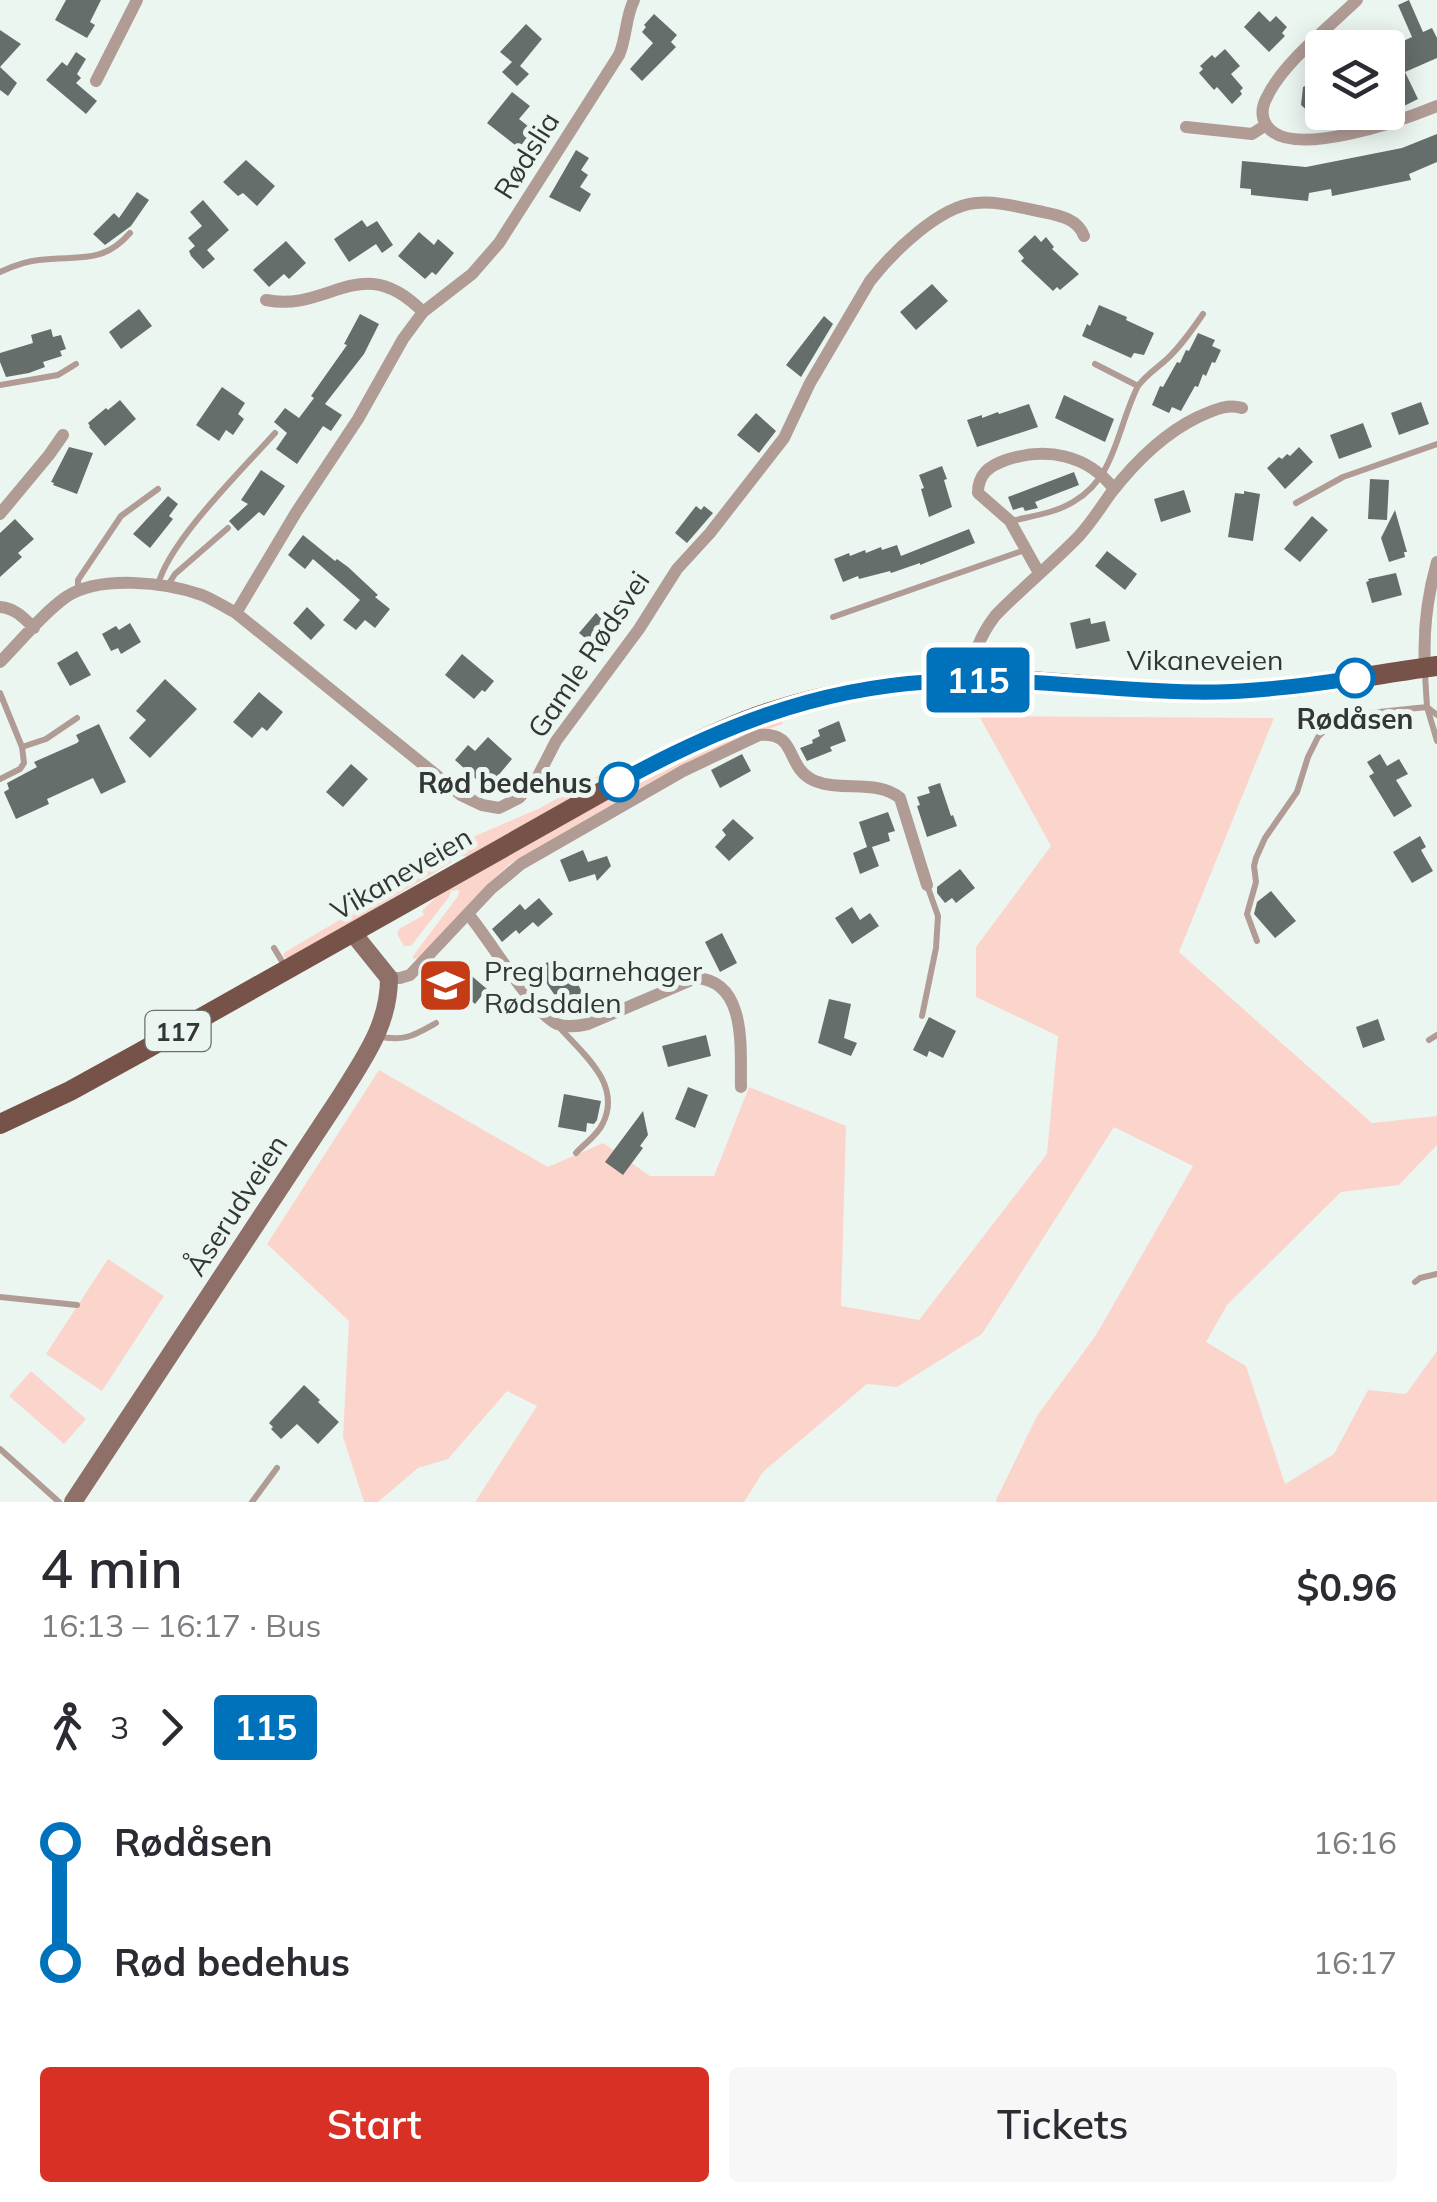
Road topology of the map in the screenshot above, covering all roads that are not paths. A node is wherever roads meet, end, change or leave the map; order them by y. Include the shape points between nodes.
1 (137, 0) edge
2 (634, 0) edge
3 (1357, 0) edge
4 (96, 81) dead end
5 (1437, 106) edge
6 (1266, 125) junction
7 (1186, 127) dead end
8 (130, 232) dead end
9 (1084, 236) dead end
10 (0, 272) edge
11 (266, 300) dead end
12 (423, 312) junction
13 (1203, 314) dead end
14 (76, 364) dead end
15 (1095, 364) dead end
16 (0, 385) edge
17 (1138, 386) junction
18 (1242, 408) dead end
19 (274, 434) dead end
20 (63, 435) dead end
21 (1437, 444) edge
22 (1103, 476) junction
23 (158, 489) dead end
24 (1114, 489) junction
25 (1296, 503) dead end
26 (0, 514) edge
27 (1010, 521) junction
28 (228, 528) dead end
29 (1025, 550) junction
30 (1437, 562) edge
31 (1039, 573) junction
32 (163, 586) junction
33 (78, 591) junction
34 (0, 607) edge
35 (236, 614) junction
36 (834, 617) dead end
37 (34, 628) junction
38 (0, 662) edge
39 (1431, 666) edge
40 (972, 680) junction
41 (0, 692) edge
42 (1427, 707) junction
43 (1437, 716) edge
44 (77, 718) dead end
45 (1437, 741) edge
46 (22, 747) junction
47 (0, 779) edge
48 (927, 885) joint
49 (468, 914) junction
50 (352, 932) junction
51 (1256, 941) dead end
52 (274, 948) dead end
53 (287, 969) junction
54 (389, 978) junction
55 (922, 1016) dead end
56 (436, 1023) dead end
57 (556, 1024) junction
58 (376, 1036) junction
59 (741, 1087) dead end
60 (0, 1124) edge
61 (576, 1153) dead end
62 (1437, 1274) edge
63 (1414, 1282) dead end
64 (0, 1297) edge
65 (78, 1305) dead end
66 (0, 1449) edge
67 (278, 1468) dead end
68 (59, 1502) edge
69 (73, 1502) edge
70 (252, 1502) edge

1 - 4 street
2 - 12 street, Rødslia via 619,56 512,224 472,274
3 - 6 street via 1275,83 1262,109
5 - 6 street via 1326,138 1281,137
6 - 7 street via 1252,134
8 - 10 lane via 98,256 36,260
9 - 35 street, Gamle Rødsvei via 1078,224 1056,215 969,203 943,214 882,266 784,438 677,569 556,741 536,780 510,804 491,808 461,795
11 - 12 street via 379,284 403,293
12 - 35 street, Rødslia
13 - 17 lane
14 - 16 lane via 58,375
15 - 17 lane
17 - 22 lane
18 - 24 street via 1225,407 1184,424
19 - 32 lane via 187,534 166,565
20 - 26 street
21 - 25 lane
22 - 24 street
22 - 27 lane via 1074,502
22 - 27 street via 1044,452 992,466 978,494
23 - 33 lane via 122,516 78,580
24 - 31 street via 1082,533
27 - 29 street
28 - 32 lane
29 - 31 street
29 - 36 lane
30 - 39 street via 1423,640
31 - 40 street via 986,628
32 - 33 street, Gamle Rødsvei via 109,583
32 - 35 street, Gamle Rødsvei via 201,595
33 - 37 street
34 - 37 street
37 - 38 street
39 - 40 main road, Vikaneveien / 117 via 1217,692
39 - 42 lane
40 - 50 main road, Vikaneveien / 117 via 835,695 726,729
41 - 46 lane
42 - 43 lane
42 - 45 lane
42 - 51 lane via 1348,718 1318,738 1297,792 1256,858 1247,914
44 - 46 lane
46 - 47 lane via 23,766
48 - 49 street via 900,798 881,788 808,778 786,741 769,734 721,751 521,864
48 - 55 lane via 938,916
49 - 54 street via 410,974
49 - 57 street
50 - 53 main road, Vikaneveien / 117
50 - 54 street
52 - 53 lane
53 - 60 main road, Vikaneveien / 117
54 - 58 street, Åserudveien via 388,1006
56 - 58 lane via 401,1040
57 - 59 street via 588,1024 696,978 708,980 725,992 739,1019
57 - 61 lane via 607,1087 604,1122
58 - 69 street, Åserudveien
62 - 63 lane
64 - 65 lane
66 - 68 lane
67 - 70 lane

